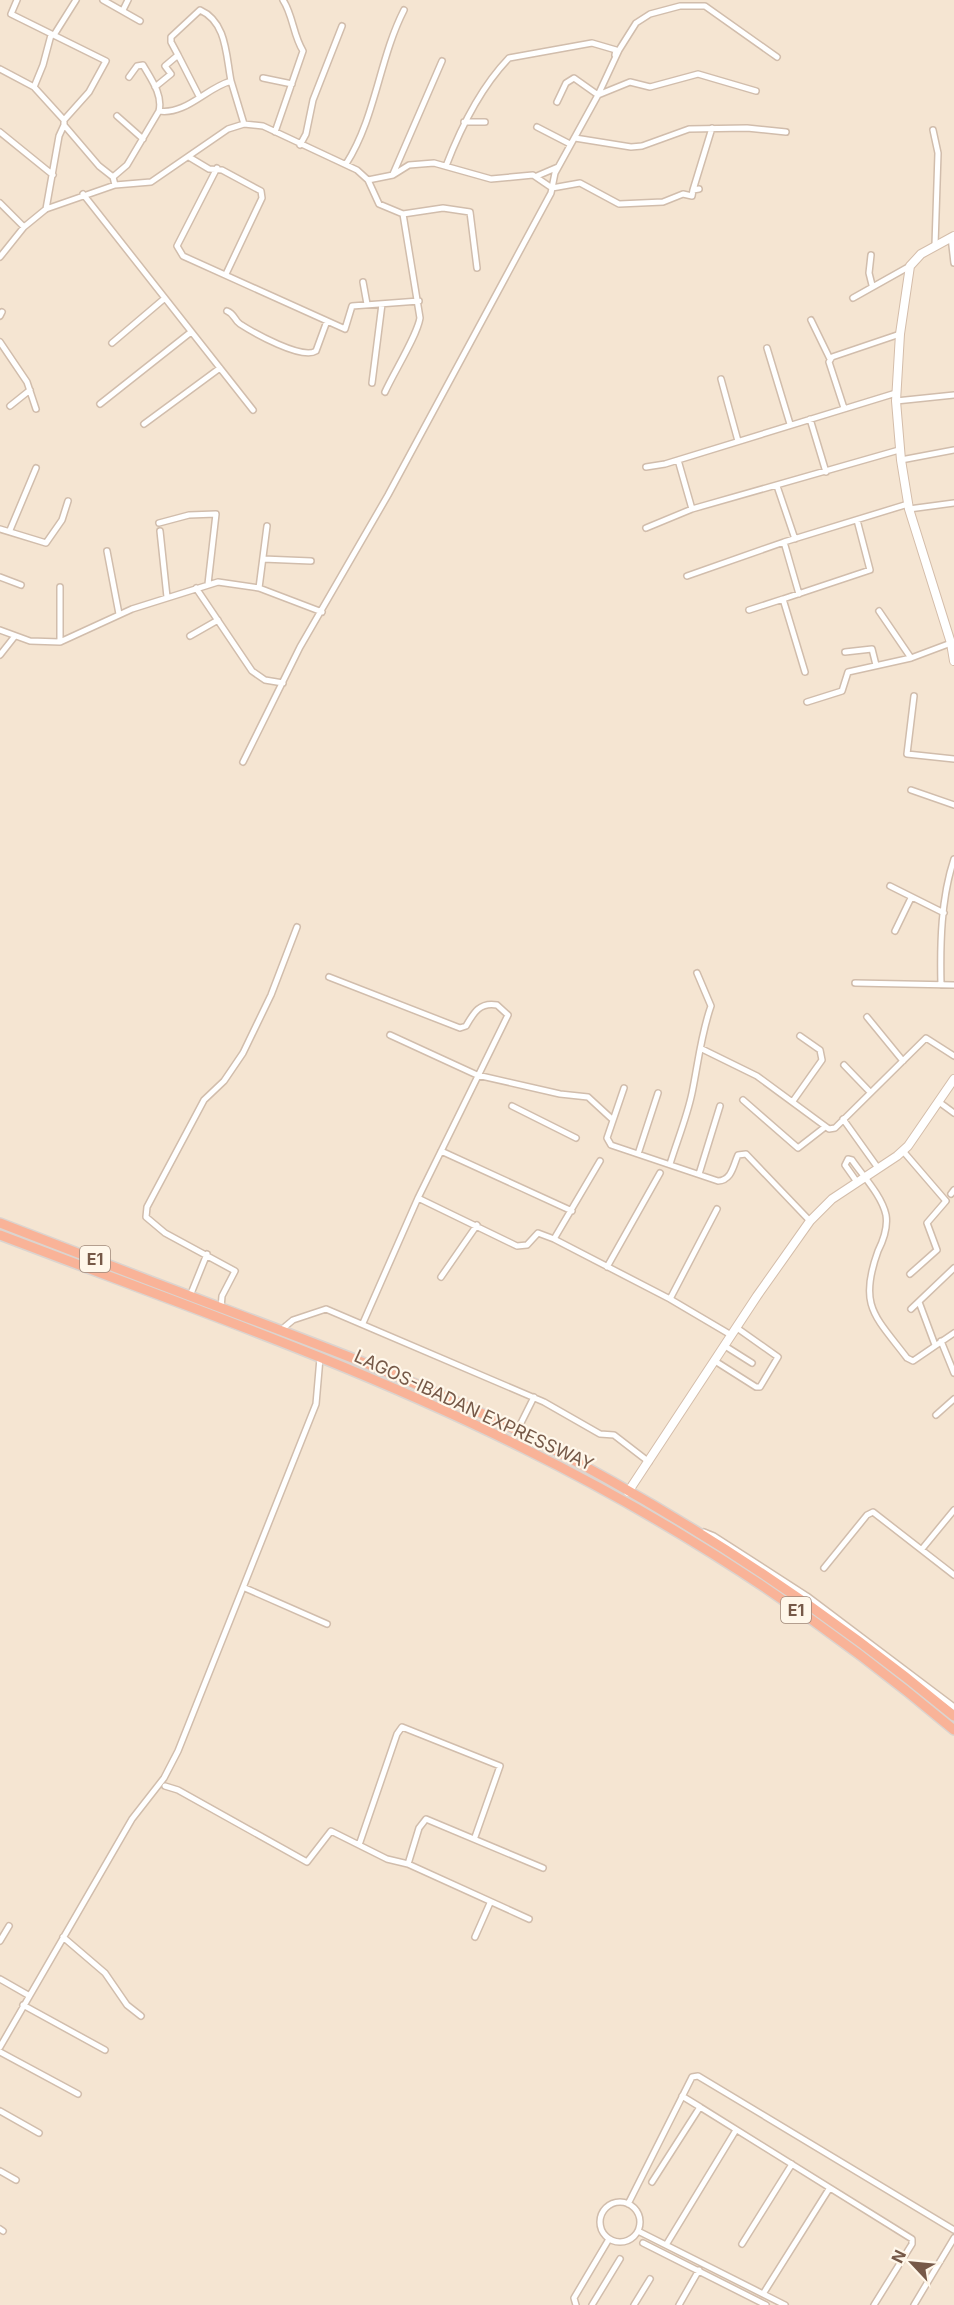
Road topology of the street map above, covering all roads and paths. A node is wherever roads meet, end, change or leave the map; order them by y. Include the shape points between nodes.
1 (17, 0) edge
2 (76, 0) edge
3 (103, 0) edge
4 (128, 0) edge
5 (283, 0) edge
6 (123, 10) junction
7 (404, 10) dead end
8 (140, 21) dead end
9 (342, 26) dead end
10 (52, 35) junction
11 (178, 55) junction
12 (777, 57) dead end
13 (442, 61) dead end
14 (613, 63) junction
15 (0, 69) edge
16 (129, 77) dead end
17 (263, 78) dead end
18 (231, 81) junction
19 (292, 84) junction
20 (34, 87) junction
21 (155, 87) junction
22 (756, 91) dead end
23 (598, 95) junction
24 (199, 96) junction
25 (556, 102) dead end
26 (159, 111) junction
27 (117, 116) dead end
28 (64, 122) junction
29 (464, 122) junction
30 (485, 122) dead end
31 (244, 123) junction
32 (537, 127) dead end
33 (712, 128) junction
34 (933, 130) dead end
35 (0, 132) edge
36 (275, 132) junction
37 (786, 132) dead end
38 (575, 138) junction
39 (143, 139) junction
40 (570, 144) junction
41 (300, 145) junction
42 (189, 157) junction
43 (346, 164) junction
44 (446, 166) junction
45 (559, 166) junction
46 (217, 168) junction
47 (53, 175) junction
48 (393, 175) junction
49 (537, 176) junction
50 (113, 177) junction
51 (368, 180) junction
52 (115, 185) junction
53 (552, 188) junction
54 (83, 194) junction
55 (0, 203) edge
56 (46, 209) junction
57 (403, 214) junction
58 (24, 226) junction
59 (952, 236) edge
60 (935, 245) junction
61 (871, 255) dead end
62 (0, 257) edge
63 (954, 263) edge
64 (910, 266) junction
65 (477, 268) dead end
66 (226, 274) junction
67 (363, 282) dead end
68 (872, 285) junction
69 (165, 298) junction
70 (854, 298) dead end
71 (419, 301) junction
72 (367, 304) junction
73 (382, 304) junction
74 (227, 311) dead end
75 (811, 320) dead end
76 (327, 321) junction
77 (192, 333) junction
78 (900, 334) junction
79 (0, 342) edge
80 (111, 343) dead end
81 (767, 348) dead end
82 (830, 359) junction
83 (219, 368) junction
84 (721, 379) dead end
85 (372, 383) dead end
86 (30, 390) junction
87 (385, 392) dead end
88 (954, 395) edge
89 (896, 397) junction
90 (100, 404) dead end
91 (10, 406) dead end
92 (844, 408) junction
93 (36, 409) dead end
94 (253, 410) dead end
95 (810, 419) junction
96 (144, 424) dead end
97 (790, 424) junction
98 (738, 441) junction
99 (899, 450) junction
100 (954, 450) edge
101 (678, 460) junction
102 (900, 460) junction
103 (646, 467) dead end
104 (36, 468) dead end
105 (826, 472) junction
106 (777, 486) junction
107 (68, 501) dead end
108 (954, 504) edge
109 (908, 507) junction
110 (692, 509) junction
111 (856, 520) junction
112 (159, 523) dead end
113 (267, 526) dead end
114 (646, 528) dead end
115 (0, 529) edge
116 (10, 530) junction
117 (160, 531) dead end
118 (795, 538) junction
119 (784, 542) junction
120 (107, 551) dead end
121 (263, 559) junction
122 (311, 561) dead end
123 (687, 576) dead end
124 (0, 577) edge
125 (208, 584) junction
126 (21, 585) dead end
127 (60, 587) dead end
128 (196, 588) junction
129 (259, 588) junction
130 (799, 594) junction
131 (167, 597) junction
132 (783, 599) junction
133 (749, 610) dead end
134 (879, 611) dead end
135 (322, 612) junction
136 (118, 614) junction
137 (218, 620) junction
138 (0, 630) edge
139 (15, 636) junction
140 (190, 636) dead end
141 (60, 642) junction
142 (951, 643) junction
143 (844, 652) dead end
144 (0, 655) edge
145 (911, 658) junction
146 (954, 660) edge
147 (876, 665) junction
148 (805, 672) dead end
149 (282, 684) junction
150 (914, 696) dead end
151 (807, 702) dead end
152 (954, 759) edge
153 (243, 762) dead end
154 (911, 790) dead end
155 (954, 805) edge
156 (954, 859) edge
157 (890, 886) dead end
158 (911, 898) junction
159 (944, 913) junction
160 (297, 927) dead end
161 (895, 931) dead end
162 (697, 974) dead end
163 (329, 978) dead end
164 (855, 983) dead end
165 (941, 985) junction
166 (954, 985) edge
167 (867, 1017) dead end
168 (390, 1035) dead end
169 (800, 1036) dead end
170 (702, 1049) junction
171 (954, 1056) edge
172 (903, 1060) junction
173 (844, 1065) dead end
174 (477, 1075) junction
175 (954, 1078) edge
176 (624, 1088) dead end
177 (870, 1092) junction
178 (658, 1093) dead end
179 (743, 1100) dead end
180 (793, 1101) junction
181 (939, 1102) junction
182 (512, 1106) dead end
183 (720, 1106) dead end
184 (954, 1113) edge
185 (843, 1119) junction
186 (613, 1120) junction
187 (825, 1127) junction
188 (576, 1138) dead end
189 (441, 1151) junction
190 (903, 1151) junction
191 (638, 1154) junction
192 (600, 1161) dead end
193 (670, 1164) junction
194 (878, 1168) junction
195 (660, 1173) dead end
196 (699, 1174) junction
197 (861, 1180) junction
198 (418, 1198) junction
199 (717, 1209) dead end
200 (572, 1210) junction
201 (810, 1221) junction
202 (0, 1223) edge
203 (477, 1225) junction
204 (0, 1235) edge
205 (554, 1239) junction
206 (207, 1254) junction
207 (607, 1267) junction
208 (954, 1268) edge
209 (910, 1274) dead end
210 (441, 1277) dead end
211 (190, 1296) junction
212 (670, 1299) junction
213 (919, 1302) junction
214 (221, 1308) junction
215 (911, 1309) dead end
216 (363, 1323) junction
217 (737, 1328) junction
218 (281, 1330) junction
219 (954, 1333) edge
220 (731, 1335) junction
221 (940, 1341) junction
222 (725, 1346) junction
223 (934, 1346) junction
224 (946, 1354) junction
225 (954, 1355) edge
226 (320, 1358) junction
227 (715, 1361) junction
228 (752, 1363) dead end
229 (954, 1373) edge
230 (534, 1397) junction
231 (954, 1399) edge
232 (936, 1415) dead end
233 (518, 1431) junction
234 (649, 1462) junction
235 (629, 1491) junction
236 (954, 1510) edge
237 (922, 1549) junction
238 (824, 1568) dead end
239 (954, 1575) edge
240 (245, 1588) junction
241 (327, 1624) dead end
242 (954, 1707) edge
243 (954, 1716) edge
244 (954, 1730) edge
245 (165, 1786) dead end
246 (475, 1837) junction
247 (359, 1845) junction
248 (408, 1864) junction
249 (543, 1868) dead end
250 (490, 1903) junction
251 (529, 1919) dead end
252 (9, 1926) dead end
253 (63, 1936) junction
254 (475, 1937) dead end
255 (0, 1941) edge
256 (0, 1979) edge
257 (28, 1995) junction
258 (23, 2005) junction
259 (141, 2016) dead end
260 (2, 2040) edge
261 (0, 2050) edge
262 (105, 2050) dead end
263 (78, 2094) dead end
264 (682, 2096) junction
265 (700, 2108) junction
266 (0, 2112) edge
267 (736, 2130) junction
268 (39, 2133) dead end
269 (792, 2164) junction
270 (0, 2171) edge
271 (16, 2180) dead end
272 (652, 2182) dead end
273 (829, 2189) junction
274 (628, 2204) junction
275 (954, 2230) edge
276 (638, 2231) junction
277 (954, 2238) edge
278 (609, 2239) junction
279 (643, 2242) dead end
280 (742, 2244) dead end
281 (666, 2245) junction
282 (620, 2259) dead end
283 (703, 2264) junction
284 (698, 2271) junction
285 (650, 2279) dead end
286 (763, 2294) junction
287 (576, 2305) edge
288 (592, 2305) edge
289 (634, 2305) edge
290 (679, 2305) edge
291 (766, 2305) edge
292 (785, 2305) edge
293 (874, 2305) edge
294 (914, 2305) edge

1 - 10 street via 11,14
2 - 10 street
3 - 6 street
4 - 6 street
5 - 19 street via 303,51
6 - 8 street
7 - 43 street via 364,134
9 - 41 street
10 - 20 street
10 - 28 street via 106,61 89,92
11 - 18 street via 171,37 203,11 219,27
11 - 21 street via 165,66 170,77
11 - 24 street
12 - 14 street via 705,6 680,6 650,14 636,23
13 - 48 street
14 - 23 street
14 - 29 street via 616,50 599,43 509,58
15 - 20 street
16 - 21 street via 140,64
17 - 19 street
18 - 24 street
18 - 31 street
19 - 36 street
20 - 28 street
21 - 26 street via 161,104
22 - 23 street via 698,74 650,87 630,82
23 - 25 street via 571,78
23 - 38 street
24 - 26 street via 175,112
26 - 39 street
27 - 39 street
28 - 47 street
28 - 50 street via 99,166
29 - 30 street
29 - 44 street
31 - 36 street
31 - 42 street via 228,129
32 - 40 street
33 - 37 street
33 - 38 street via 690,129 642,146
33 - 53 street via 692,196 619,204 580,183
34 - 60 street via 938,153
35 - 47 street
36 - 41 street
38 - 40 street
39 - 50 street via 127,165
40 - 45 street
41 - 43 street
42 - 46 street via 208,170
42 - 52 street via 151,182
43 - 51 street
44 - 48 street via 409,165
44 - 49 street via 491,179
45 - 49 street
45 - 53 street
46 - 66 street via 260,189 262,195
46 - 66 street via 177,246 183,256
47 - 56 street
48 - 51 street
49 - 53 street
50 - 52 street
51 - 57 street via 379,204
52 - 54 street
53 - 135 street
54 - 56 street
54 - 69 street
55 - 58 street
56 - 58 street
57 - 65 street via 442,208 470,212
57 - 71 street
58 - 62 street
59 - 60 street
59 - 63 street
60 - 64 street
61 - 68 street
64 - 68 street
64 - 78 street
66 - 76 street
67 - 72 street
68 - 70 street
69 - 77 street
69 - 80 street
71 - 73 street
71 - 87 street via 418,330
72 - 73 street
72 - 76 street via 352,306 345,329
73 - 85 street
74 - 76 street via 233,313 238,323 305,354 316,351
75 - 82 street
77 - 83 street
77 - 90 street
78 - 82 street
78 - 89 street
79 - 86 street
81 - 97 street
82 - 92 street
83 - 94 street
83 - 96 street
84 - 98 street
86 - 91 street
86 - 93 street
88 - 89 street
89 - 92 street
89 - 99 street
92 - 95 street
95 - 97 street
95 - 105 street
97 - 98 street
98 - 101 street
99 - 102 street
99 - 105 street
100 - 102 street
101 - 103 street
101 - 110 street
102 - 109 street
104 - 116 street
105 - 106 street
106 - 110 street
106 - 118 street
107 - 116 street via 62,520 46,543
108 - 109 street
109 - 111 street
109 - 142 street
110 - 114 street
111 - 118 street
111 - 130 street via 870,570
112 - 125 street via 189,515 216,514
113 - 121 street
115 - 116 street
117 - 131 street
118 - 119 street
119 - 123 street
119 - 130 street
120 - 136 street
121 - 122 street
121 - 129 street
124 - 126 street
125 - 128 street
125 - 129 street via 229,582
127 - 141 street
128 - 131 street
128 - 137 street
129 - 135 street
130 - 132 street
131 - 136 street
132 - 133 street
132 - 148 street
134 - 145 street
135 - 149 street
136 - 141 street
137 - 140 street
137 - 149 street via 252,671 265,680
138 - 139 street
139 - 141 street
139 - 144 street
142 - 145 street
142 - 146 street
143 - 147 street via 872,649
145 - 147 street
147 - 151 street via 848,672 842,691
149 - 153 street
150 - 152 street via 907,754
154 - 155 street
156 - 159 street
157 - 158 street
158 - 159 street
158 - 161 street
159 - 165 street via 939,958
160 - 206 street via 243,1053 224,1081 204,1100 147,1208 146,1217 155,1226
162 - 170 street via 711,1006 704,1022
163 - 174 street via 460,1028 482,1006 491,1004 504,1009 508,1015
164 - 165 street
165 - 166 street
167 - 172 street
168 - 174 street
169 - 180 street via 820,1050 822,1060
170 - 180 street via 757,1076
170 - 193 street
171 - 172 street via 926,1038
172 - 177 street
173 - 177 street
174 - 186 street via 588,1097
174 - 189 street
175 - 181 street
176 - 186 street
177 - 185 street
178 - 191 street
179 - 187 street via 798,1148
180 - 187 street
181 - 184 street
181 - 190 street
182 - 188 street
183 - 196 street
185 - 187 street via 835,1128
185 - 194 street
186 - 191 street via 608,1143
189 - 198 street
189 - 200 street
190 - 194 street
190 - 209 street via 946,1201 927,1225 937,1250
191 - 193 street
192 - 200 street
193 - 196 street
194 - 197 street
195 - 207 street
196 - 201 street via 725,1180 738,1155 746,1154
197 - 201 street via 832,1199
197 - 223 street via 886,1216 884,1236 869,1281 870,1308 907,1358 917,1360
198 - 203 street
198 - 216 street
199 - 212 street
200 - 205 street
201 - 217 street
202 - 211 highway, LAGOS-IBADAN EXPRESSWAY / E1
203 - 205 street via 523,1247 538,1233
203 - 210 street
204 - 226 highway, LAGOS-IBADAN EXPRESSWAY / E1
205 - 207 street
206 - 211 street
206 - 214 street via 235,1271 222,1296
207 - 212 street
208 - 213 street
211 - 214 highway, LAGOS-IBADAN EXPRESSWAY / E1
212 - 220 street
213 - 215 street
213 - 223 street
214 - 218 highway, LAGOS-IBADAN EXPRESSWAY / E1
216 - 218 street via 326,1309 293,1320
216 - 230 street
217 - 220 street
217 - 227 street via 778,1358 760,1387
218 - 233 highway, LAGOS-IBADAN EXPRESSWAY / E1
219 - 221 street
220 - 222 street
221 - 223 street
221 - 224 street
222 - 227 street
222 - 228 street
224 - 225 street
224 - 229 street
226 - 240 street via 316,1404
226 - 244 highway, LAGOS-IBADAN EXPRESSWAY / E1 via 467,1422 573,1474 706,1550 809,1619
227 - 234 street
230 - 233 street
230 - 234 street via 600,1434 614,1435
231 - 232 street
233 - 235 highway, LAGOS-IBADAN EXPRESSWAY / E1
234 - 235 street
235 - 242 street via 714,1536 807,1596
235 - 243 highway, LAGOS-IBADAN EXPRESSWAY / E1 via 815,1609
236 - 237 street
237 - 238 street via 873,1512
237 - 239 street
240 - 241 street
240 - 253 street via 164,1778 132,1820
245 - 247 street via 307,1862 331,1831
246 - 247 street via 500,1766 402,1727
246 - 248 street via 426,1819 419,1828
246 - 249 street
247 - 248 street
248 - 250 street
250 - 251 street
250 - 254 street
252 - 255 street
253 - 257 street
253 - 259 street via 105,1973 127,2006
256 - 257 street
257 - 258 street
258 - 260 street
258 - 262 street
260 - 261 street
261 - 263 street
264 - 265 street
264 - 274 street
264 - 275 street via 692,2077 698,2076
265 - 267 street
265 - 272 street
266 - 268 street
267 - 269 street
267 - 281 street
269 - 273 street
269 - 280 street
270 - 271 street
273 - 286 street
273 - 293 street via 912,2239
274 - 276 street via 638,2212
274 - 278 street via 615,2202 604,2210 601,2229
276 - 278 street via 622,2242
276 - 281 street
277 - 294 street
278 - 287 street via 574,2298
279 - 284 street
281 - 283 street
282 - 288 street
283 - 284 street
283 - 286 street
284 - 290 street
284 - 291 street
285 - 289 street
286 - 292 street

